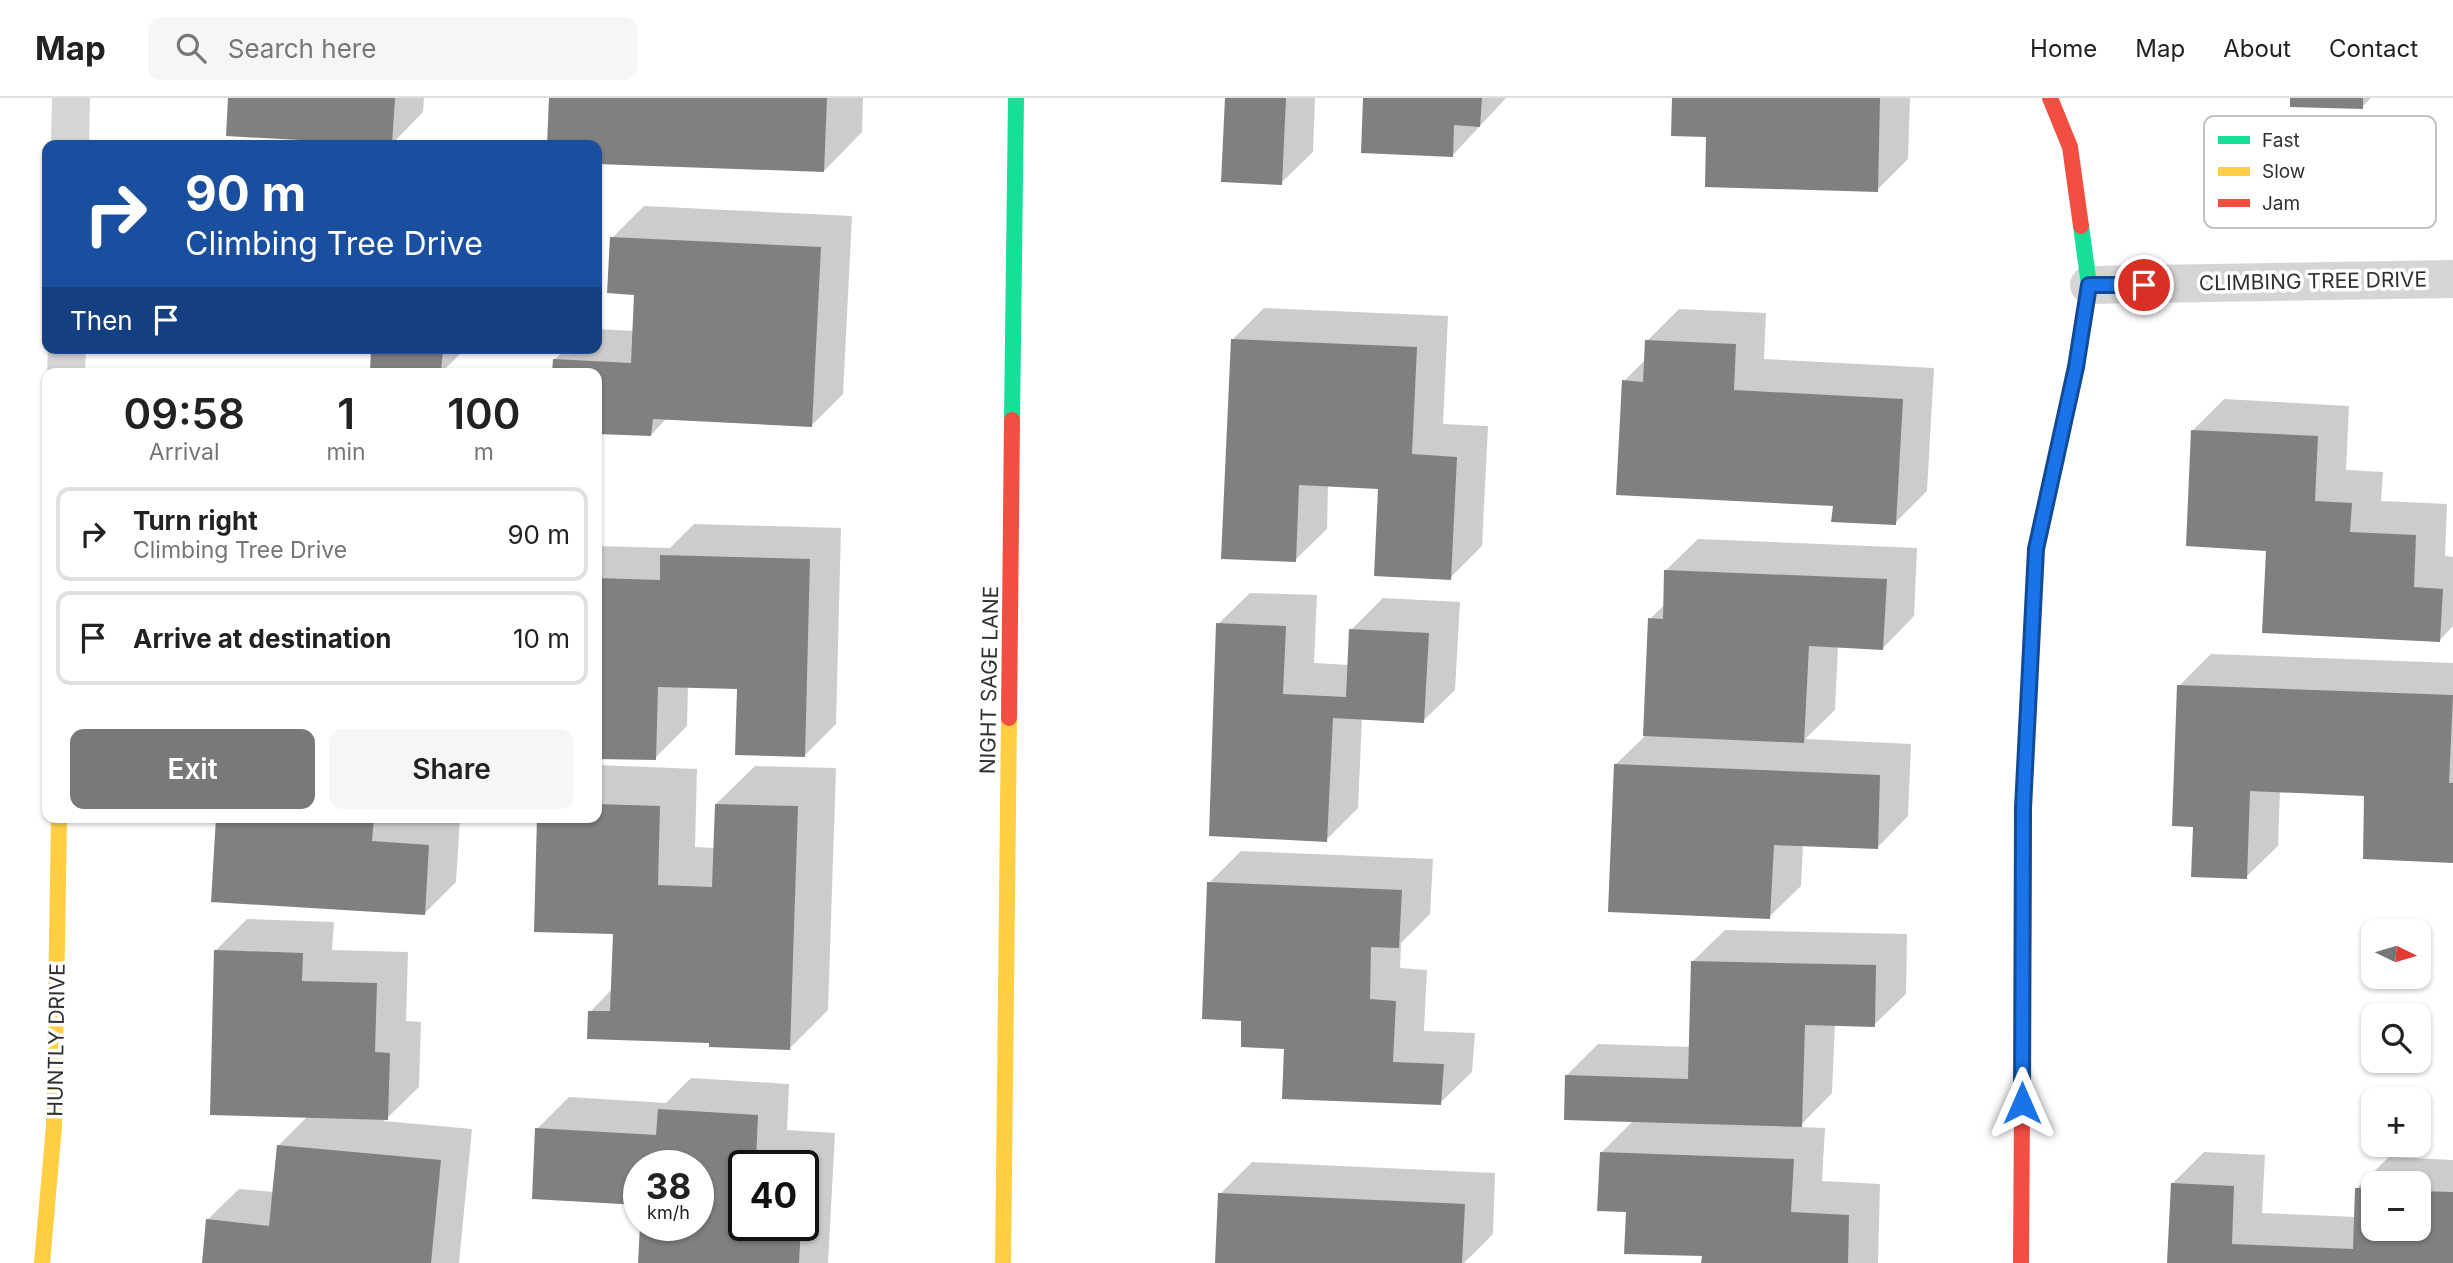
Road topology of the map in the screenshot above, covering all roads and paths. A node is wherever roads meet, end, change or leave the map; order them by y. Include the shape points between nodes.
1 (71, 98) edge
2 (1016, 98) edge
3 (2050, 98) edge
4 (70, 140) edge
5 (2453, 279) edge
6 (2089, 285) junction
7 (59, 823) edge
8 (42, 1263) edge
9 (1003, 1263) edge
10 (2021, 1263) edge

1 - 4 street
2 - 9 street, NIGHT SAGE LANE
3 - 6 street via 2070,147
5 - 6 street, CLIMBING TREE DRIVE
6 - 10 street via 2036,549 2023,808
7 - 8 street, HUNTLY DRIVE via 54,1126

